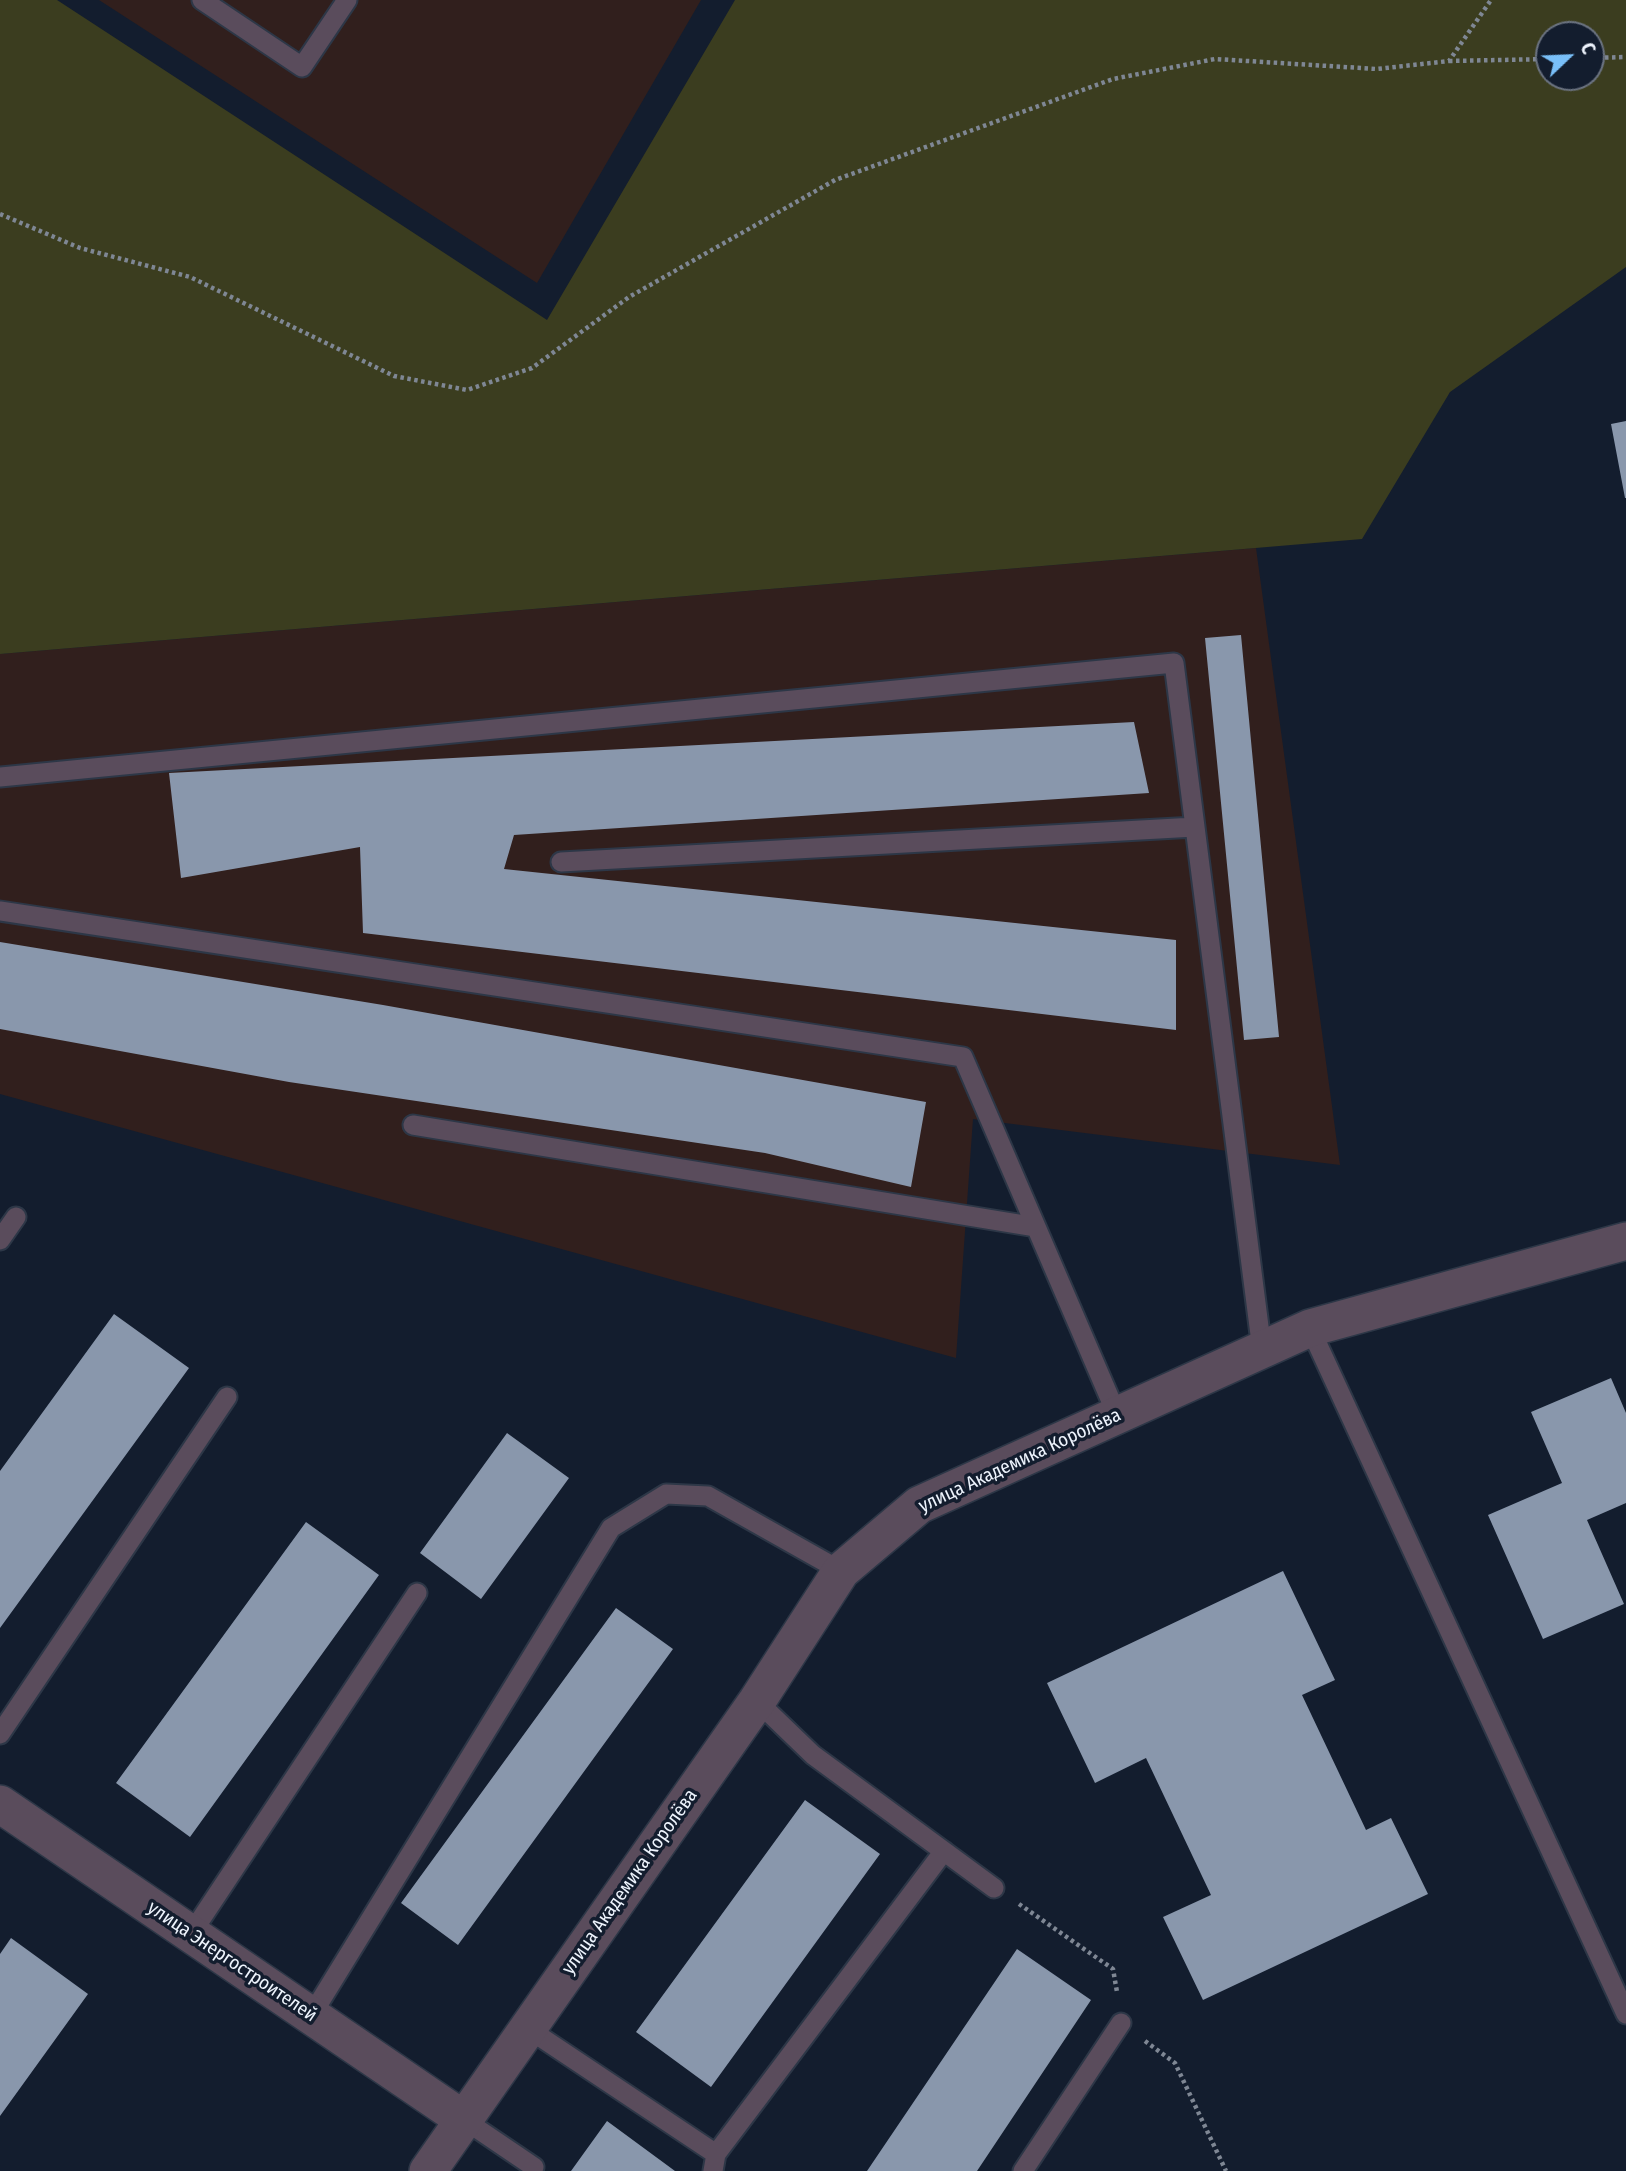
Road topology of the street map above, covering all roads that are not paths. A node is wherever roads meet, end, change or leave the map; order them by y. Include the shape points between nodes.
1 (202, 0) edge
2 (348, 0) edge
3 (0, 777) edge
4 (1195, 827) junction
5 (561, 862) dead end
6 (0, 911) edge
7 (412, 1125) dead end
8 (16, 1217) dead end
9 (1035, 1227) junction
10 (0, 1240) edge
11 (1626, 1241) edge
12 (1310, 1328) junction
13 (1262, 1350) junction
14 (227, 1397) dead end
15 (1117, 1415) junction
16 (841, 1571) junction
17 (417, 1593) dead end
18 (757, 1701) junction
19 (0, 1734) edge
20 (0, 1804) edge
21 (944, 1851) junction
22 (994, 1888) dead end
23 (191, 1934) junction
24 (1626, 2014) edge
25 (311, 2015) junction
26 (1121, 2023) dead end
27 (527, 2028) junction
28 (463, 2119) junction
29 (715, 2163) edge
30 (534, 2167) dead end
31 (428, 2171) edge
32 (1023, 2171) edge

1 - 2 lane via 302,66
3 - 4 lane via 1174,663
4 - 5 lane
4 - 13 lane
6 - 9 lane via 963,1057
7 - 9 lane
8 - 10 lane
9 - 15 lane
11 - 12 street, улица Академика Королёва
12 - 13 street, улица Академика Королёва
12 - 24 lane
13 - 15 street, улица Академика Королёва
14 - 19 lane
15 - 16 street, улица Академика Королёва via 919,1505
16 - 18 street, улица Академика Королёва
16 - 25 lane via 708,1496 666,1494 611,1528
17 - 23 lane
18 - 21 lane via 813,1755
18 - 27 street, улица Академика Королёва
20 - 23 street, улица Энергостроителей
21 - 22 lane
21 - 29 lane
23 - 25 street, улица Энергостроителей
25 - 28 street, улица Энергостроителей
26 - 32 lane
27 - 28 street, улица Академика Королёва
27 - 29 lane
28 - 30 lane
28 - 31 street, улица Академика Королёва

